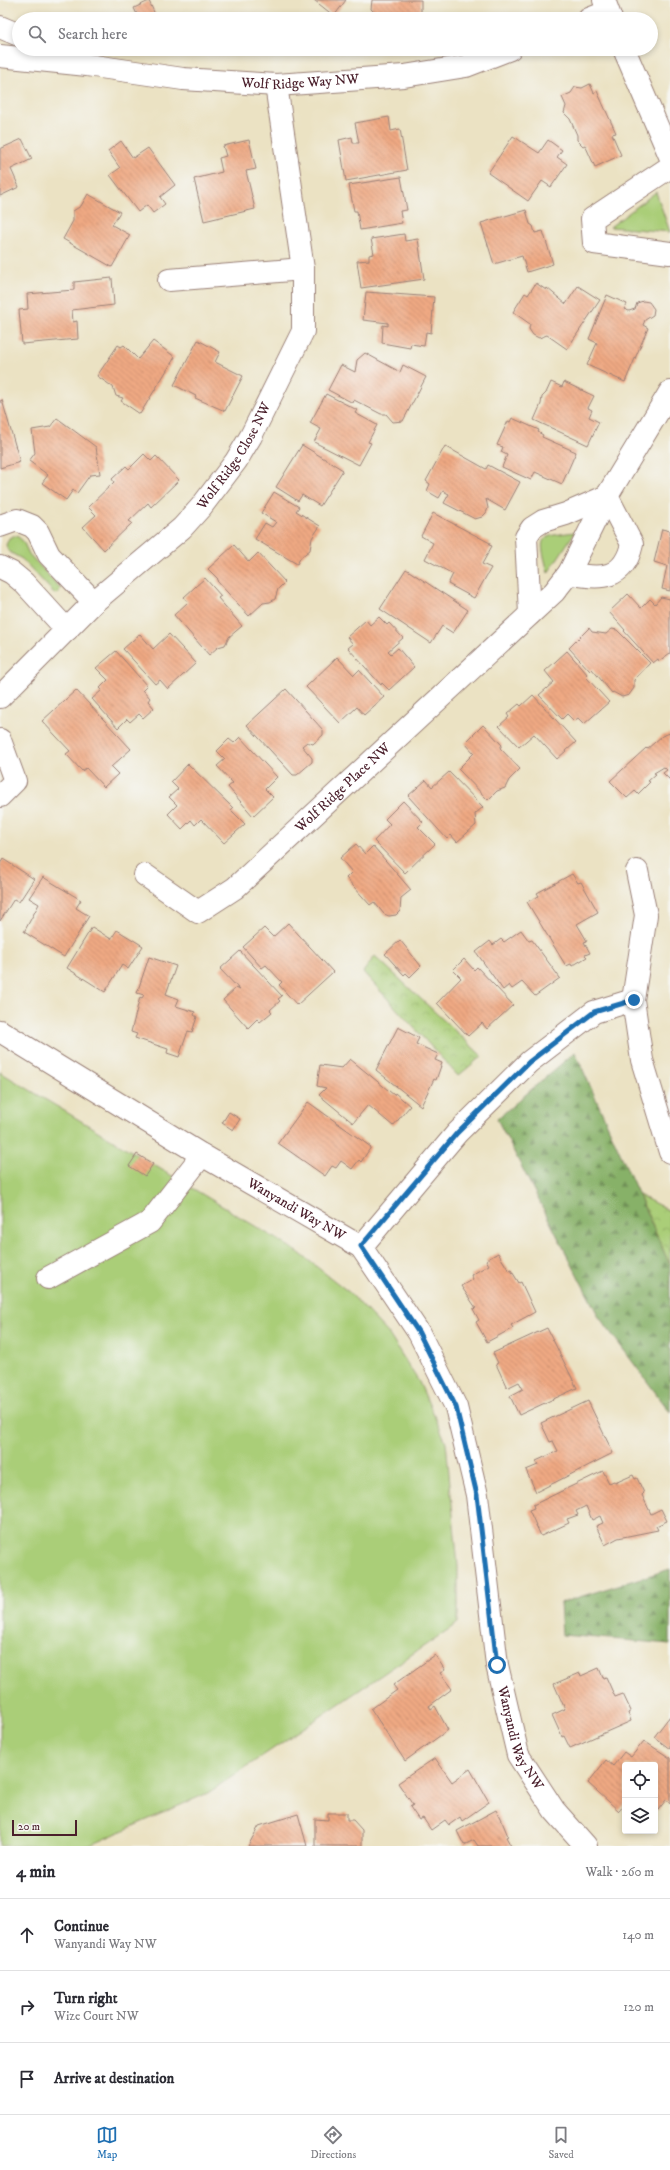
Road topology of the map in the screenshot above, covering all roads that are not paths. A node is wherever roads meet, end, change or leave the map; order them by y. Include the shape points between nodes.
1 (0, 27) edge
2 (12, 32) edge
3 (0, 56) edge
4 (66, 56) edge
5 (492, 56) edge
6 (627, 56) edge
7 (86, 65) junction
8 (276, 85) junction
9 (670, 156) edge
10 (670, 167) edge
11 (670, 253) edge
12 (303, 269) junction
13 (169, 280) dead end
14 (670, 392) edge
15 (608, 496) junction
16 (0, 526) edge
17 (0, 567) edge
18 (569, 573) junction
19 (94, 602) junction
20 (530, 614) junction
21 (67, 630) junction
22 (0, 697) edge
23 (0, 740) edge
24 (0, 796) edge
25 (637, 871) dead end
26 (145, 875) dead end
27 (634, 1000) junction
28 (0, 1031) edge
29 (670, 1152) edge
30 (202, 1155) junction
31 (361, 1246) junction
32 (48, 1278) dead end
33 (586, 1846) edge

1 - 2 street
3 - 7 street, Wolf Ridge Way NW
4 - 7 street, Wolf Ridge Way NW
5 - 8 street, Wolf Ridge Way NW via 466,66 404,76
6 - 9 street
7 - 8 street, Wolf Ridge Way NW via 183,79
8 - 12 street, Wolf Ridge Close NW
10 - 11 street via 592,219 594,243
12 - 13 street
12 - 19 street, Wolf Ridge Close NW via 303,331 236,461 182,528
14 - 15 street, Wolf Ridge Place NW
15 - 18 street, Wolf Ridge Place NW
15 - 18 street via 632,544 626,561 617,572 605,576 588,577
15 - 20 street via 543,521 532,528 526,537
16 - 19 street via 16,520 32,526 38,532 49,555
17 - 21 street via 24,583
18 - 20 street, Wolf Ridge Place NW via 554,592
19 - 21 street, Wolf Ridge Close NW
20 - 26 street, Wolf Ridge Place NW via 235,888 198,912
21 - 22 street, Wolf Ridge Close NW
23 - 24 street via 15,781
25 - 27 street via 646,915
27 - 29 street via 642,1060
27 - 31 street via 594,1012 529,1062 457,1133
28 - 30 street, Wanyandi Way NW
30 - 31 street, Wanyandi Way NW
30 - 32 street via 150,1222
31 - 33 street, Wanyandi Way NW via 419,1333 456,1407 477,1495 497,1665 518,1755 554,1810

